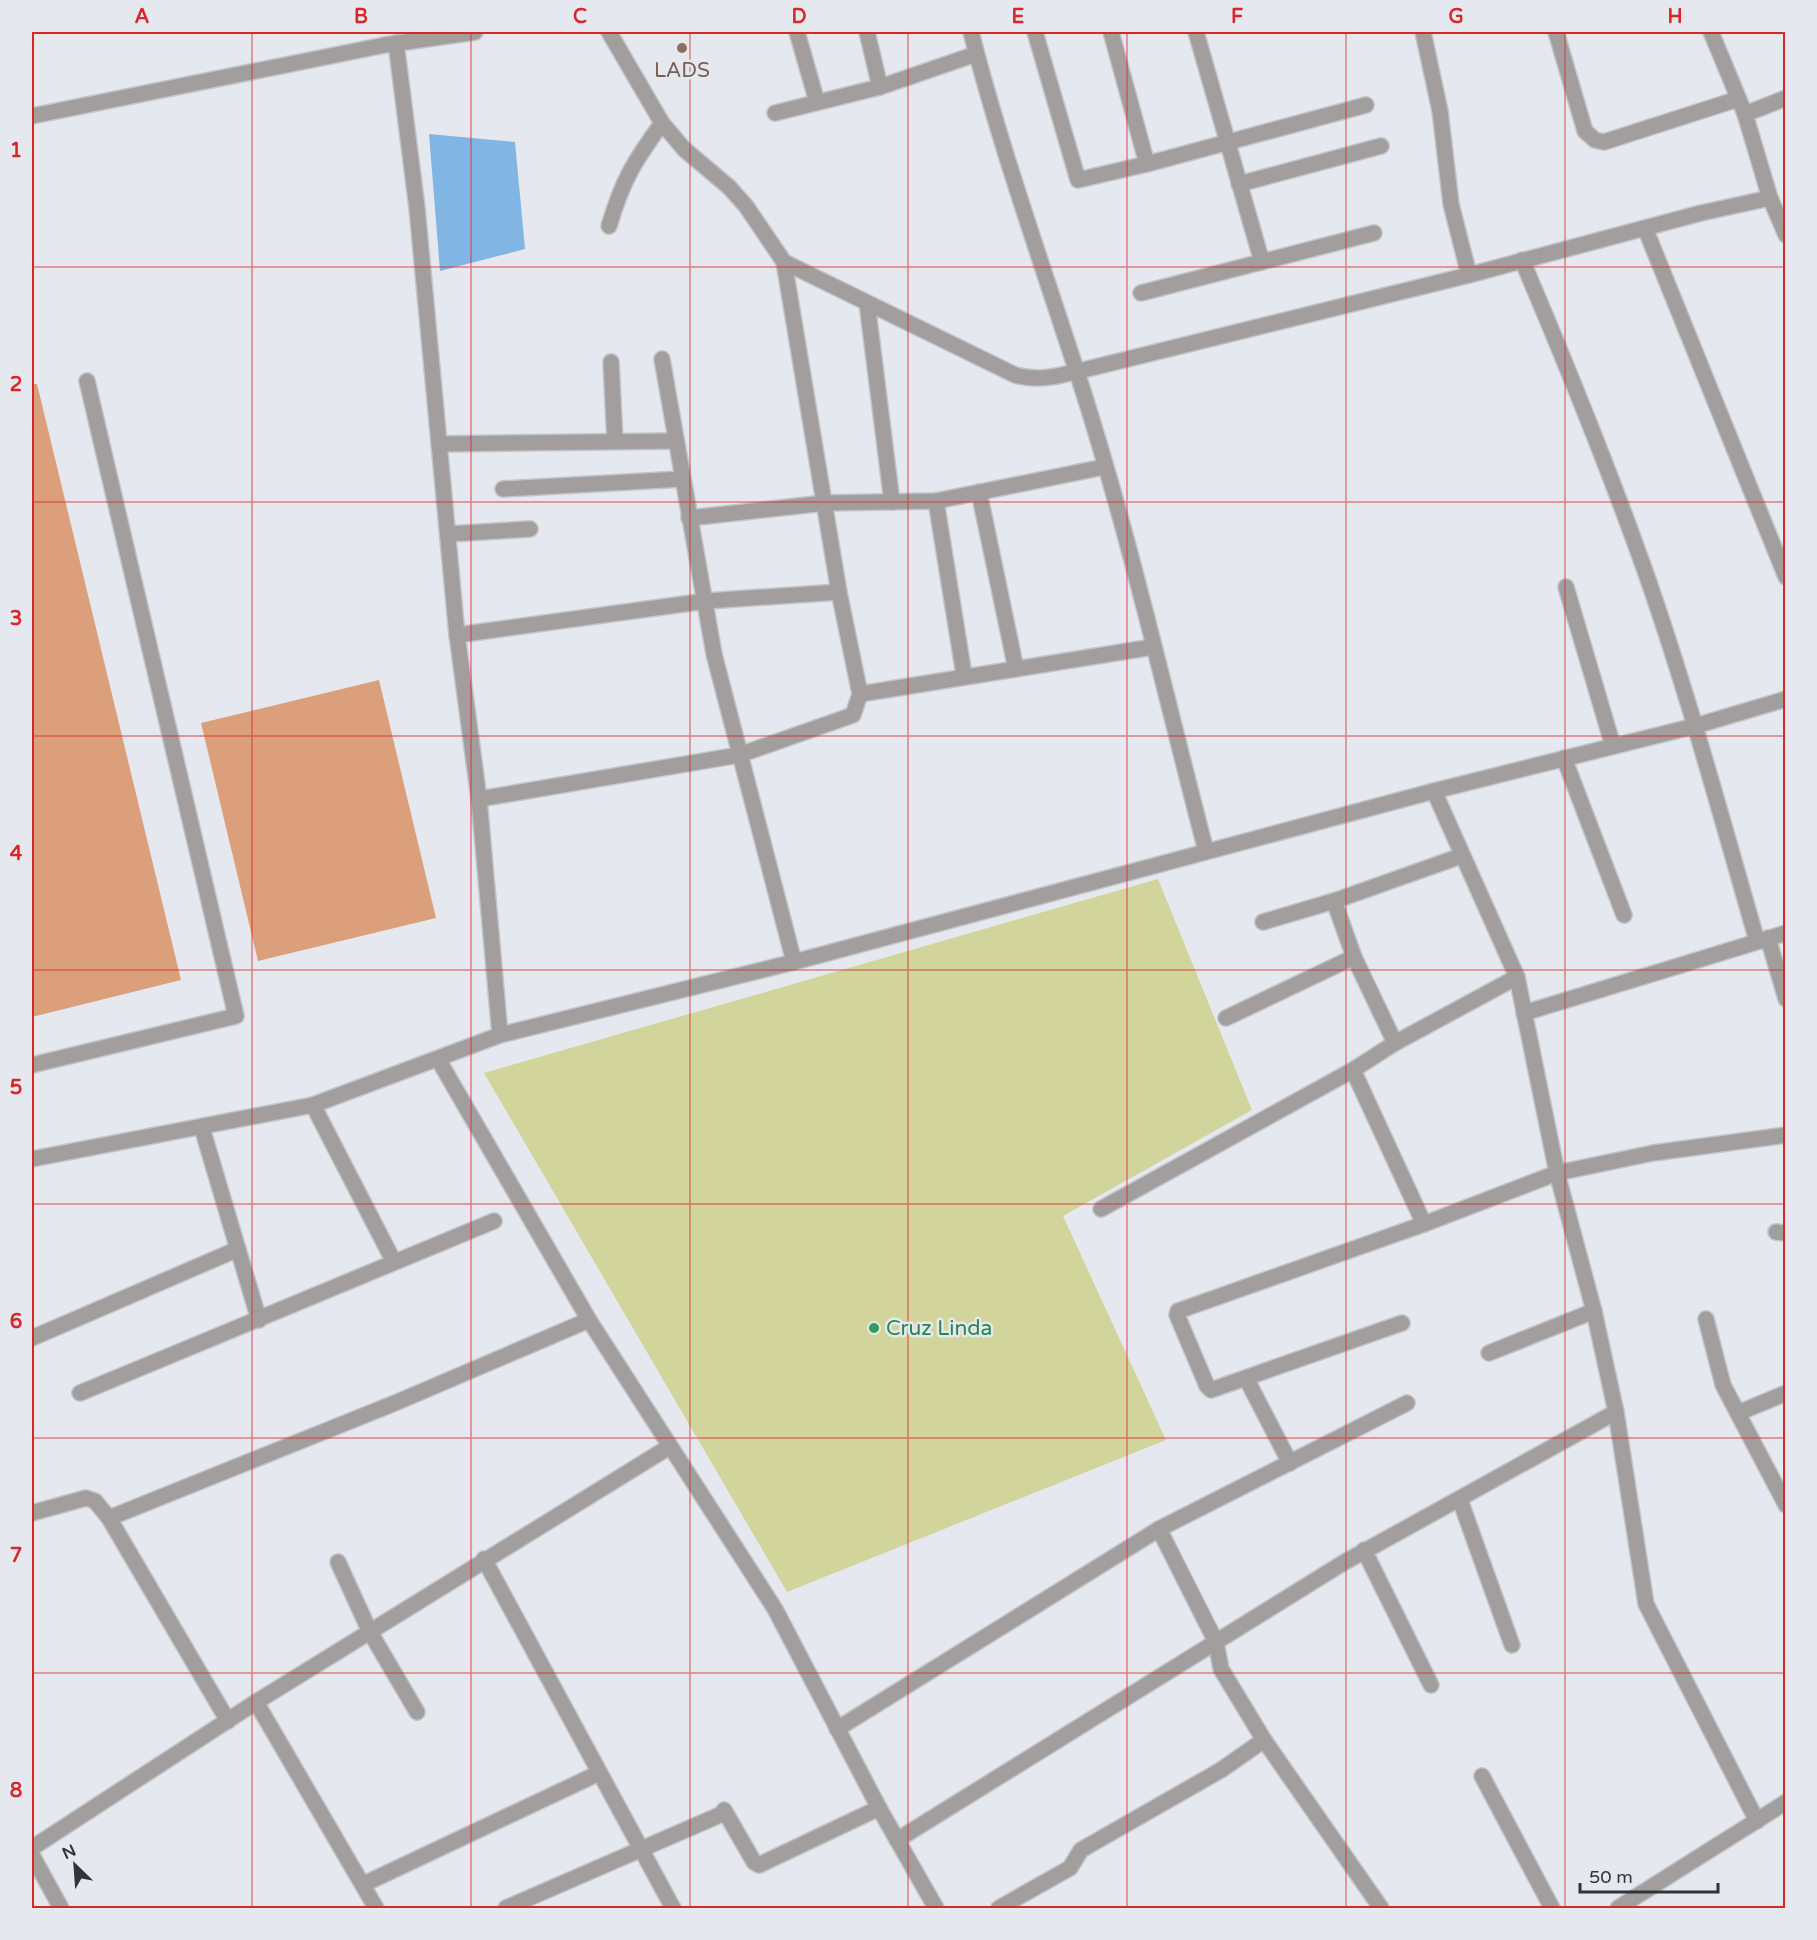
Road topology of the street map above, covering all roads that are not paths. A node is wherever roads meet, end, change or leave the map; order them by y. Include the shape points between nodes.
1 (476, 32) edge
2 (609, 32) edge
3 (797, 32) edge
4 (867, 32) edge
5 (970, 32) edge
6 (1035, 32) edge
7 (1111, 32) edge
8 (1196, 32) edge
9 (1423, 32) edge
10 (1556, 32) edge
11 (1711, 32) edge
12 (396, 43) junction
13 (976, 54) junction
14 (880, 87) junction
15 (1785, 98) edge
16 (1738, 99) junction
17 (817, 102) junction
18 (1366, 105) dead end
19 (775, 113) dead end
20 (1745, 114) junction
21 (32, 116) edge
22 (662, 123) junction
23 (1227, 143) junction
24 (1381, 146) dead end
25 (1147, 164) junction
26 (1239, 184) junction
27 (1770, 198) junction
28 (609, 226) dead end
29 (1645, 228) junction
30 (1374, 233) dead end
31 (1785, 235) edge
32 (1522, 260) junction
33 (784, 262) junction
34 (1262, 262) junction
35 (1469, 275) junction
36 (1142, 293) dead end
37 (867, 303) junction
38 (662, 358) dead end
39 (611, 362) dead end
40 (1075, 372) junction
41 (87, 381) dead end
42 (615, 441) junction
43 (675, 441) junction
44 (439, 444) junction
45 (1104, 467) junction
46 (682, 479) junction
47 (503, 489) dead end
48 (979, 492) junction
49 (936, 501) junction
50 (892, 502) junction
51 (825, 503) junction
52 (690, 518) junction
53 (530, 528) dead end
54 (449, 534) junction
55 (1785, 577) edge
56 (1566, 587) dead end
57 (839, 592) junction
58 (706, 601) junction
59 (457, 635) junction
60 (1153, 646) junction
61 (1016, 669) junction
62 (964, 675) junction
63 (860, 694) junction
64 (1785, 699) edge
65 (1695, 726) junction
66 (1613, 746) junction
67 (739, 755) junction
68 (1564, 758) junction
69 (1434, 791) junction
70 (479, 799) junction
71 (1206, 851) junction
72 (1461, 856) junction
73 (1334, 901) junction
74 (1624, 915) dead end
75 (1263, 922) dead end
76 (1785, 933) edge
77 (1763, 939) junction
78 (1354, 957) junction
79 (794, 962) junction
80 (1517, 977) junction
81 (1785, 999) edge
82 (1524, 1013) junction
83 (1226, 1018) dead end
84 (500, 1035) junction
85 (1395, 1043) junction
86 (438, 1059) junction
87 (32, 1065) edge
88 (1353, 1070) junction
89 (313, 1104) junction
90 (202, 1128) junction
91 (1785, 1134) edge
92 (32, 1159) edge
93 (1557, 1173) junction
94 (1101, 1209) dead end
95 (494, 1221) dead end
96 (1424, 1224) junction
97 (238, 1249) junction
98 (394, 1262) junction
99 (1594, 1311) junction
100 (1706, 1319) dead end
101 (259, 1320) junction
102 (589, 1320) junction
103 (1402, 1323) dead end
104 (32, 1338) edge
105 (1489, 1353) dead end
106 (1246, 1378) junction
107 (80, 1393) dead end
108 (1785, 1393) edge
109 (1407, 1403) dead end
110 (1616, 1412) junction
111 (1738, 1413) junction
112 (669, 1447) junction
113 (1290, 1464) junction
114 (1460, 1500) junction
115 (1785, 1505) edge
116 (32, 1513) edge
117 (109, 1518) junction
118 (1159, 1529) junction
119 (1364, 1550) junction
120 (484, 1559) junction
121 (338, 1562) dead end
122 (370, 1632) junction
123 (1216, 1642) junction
124 (1512, 1645) dead end
125 (1431, 1685) dead end
126 (256, 1702) junction
127 (417, 1712) dead end
128 (228, 1721) junction
129 (837, 1729) junction
130 (1264, 1740) junction
131 (599, 1773) junction
132 (1482, 1776) dead end
133 (1785, 1802) edge
134 (879, 1808) junction
135 (1757, 1821) junction
136 (897, 1840) junction
137 (32, 1848) edge
138 (639, 1849) junction
139 (32, 1855) edge
140 (364, 1884) junction
141 (61, 1908) edge
142 (376, 1908) edge
143 (506, 1908) edge
144 (673, 1908) edge
145 (936, 1908) edge
146 (999, 1908) edge
147 (1381, 1908) edge
148 (1552, 1908) edge
149 (1618, 1908) edge

1 - 12 street
2 - 22 street
3 - 17 street
4 - 14 street
5 - 13 street
6 - 25 street via 1078,180
7 - 25 street
8 - 23 street
9 - 35 street via 1440,111 1451,204
10 - 16 street via 1585,131 1595,140 1604,142
11 - 16 street
12 - 21 street
12 - 44 street via 417,208
13 - 14 street
13 - 40 street
14 - 17 street
15 - 20 street
16 - 20 street
17 - 19 street
18 - 23 street
20 - 27 street
22 - 28 street via 621,185
22 - 33 street via 684,149 746,206
23 - 25 street
23 - 26 street
24 - 26 street
26 - 34 street
27 - 29 street
27 - 31 street
29 - 32 street
29 - 55 street
30 - 34 street
32 - 35 street
32 - 65 street via 1640,556
33 - 37 street
33 - 51 street
34 - 36 street
35 - 40 street
37 - 40 street via 1015,375 1041,379
37 - 50 street
38 - 43 street
39 - 42 street
40 - 45 street
41 - 87 street via 236,1017
42 - 43 street
42 - 44 street
43 - 46 street
44 - 54 street
45 - 48 street
45 - 60 street
46 - 47 street
46 - 52 street
48 - 49 street
48 - 61 street
49 - 50 street
49 - 62 street
50 - 51 street
51 - 52 street
51 - 57 street
52 - 58 street
53 - 54 street
54 - 59 street
56 - 66 street
57 - 58 street
57 - 63 street
58 - 59 street
58 - 67 street via 714,654
59 - 70 street
60 - 61 street
60 - 71 street
61 - 62 street
62 - 63 street
63 - 67 street via 853,715 842,721
64 - 65 street
65 - 66 street
65 - 77 street
66 - 68 street
67 - 70 street
67 - 79 street
68 - 69 street
68 - 74 street
69 - 71 street
69 - 72 street
70 - 84 street
71 - 79 street
72 - 73 street
72 - 80 street
73 - 75 street
73 - 78 street
76 - 77 street
77 - 81 street
77 - 82 street
78 - 83 street
78 - 85 street
79 - 84 street
80 - 82 street
80 - 85 street
82 - 93 street
84 - 86 street
85 - 88 street
86 - 89 street
86 - 102 street
88 - 94 street
88 - 96 street
89 - 90 street
89 - 98 street
90 - 92 street
90 - 97 street
91 - 93 street via 1653,1153
93 - 96 street
93 - 99 street
95 - 98 street
96 - 106 street via 1178,1311 1211,1390
97 - 101 street
97 - 104 street
98 - 101 street
99 - 105 street
99 - 110 street
100 - 111 street via 1717,1366
101 - 107 street
102 - 112 street
102 - 117 street
103 - 106 street
106 - 113 street
108 - 111 street
109 - 113 street
110 - 114 street
110 - 135 street via 1646,1604
111 - 115 street
112 - 120 street
112 - 129 street via 775,1609
113 - 118 street
114 - 119 street
114 - 124 street
116 - 117 street via 86,1498
117 - 128 street
118 - 123 street
118 - 129 street
119 - 123 street
119 - 125 street
120 - 122 street
120 - 131 street
121 - 122 street
122 - 126 street
122 - 127 street
123 - 130 street via 1221,1669
123 - 136 street
126 - 128 street
126 - 140 street
128 - 137 street
129 - 134 street
130 - 146 street via 1221,1770 1081,1850 1070,1868
130 - 147 street
131 - 138 street
131 - 140 street
132 - 148 street
133 - 135 street
134 - 136 street
134 - 138 street via 764,1864 754,1862 724,1810
135 - 149 street
136 - 145 street
138 - 143 street
138 - 144 street
139 - 141 street
140 - 142 street

